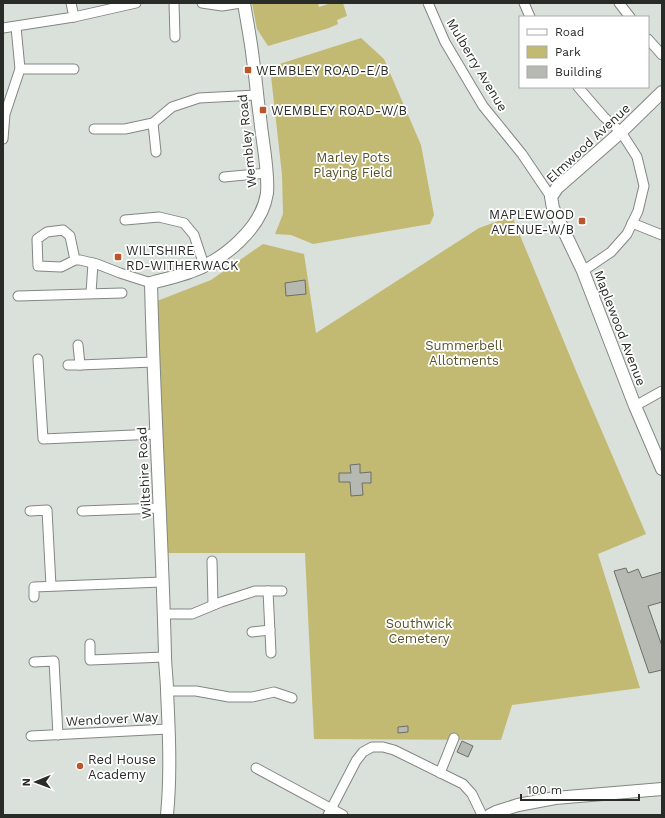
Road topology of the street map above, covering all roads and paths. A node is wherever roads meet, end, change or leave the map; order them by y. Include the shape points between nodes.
1 (71, 3) edge
2 (136, 3) edge
3 (174, 3) edge
4 (202, 3) edge
5 (242, 3) edge
6 (428, 3) edge
7 (524, 3) edge
8 (619, 3) edge
9 (530, 16) edge
10 (629, 16) edge
11 (74, 17) junction
12 (16, 27) junction
13 (3, 28) edge
14 (176, 37) dead end
15 (649, 40) edge
16 (662, 55) edge
17 (20, 69) junction
18 (74, 69) dead end
19 (579, 88) edge
20 (662, 92) edge
21 (257, 95) junction
22 (153, 123) junction
23 (94, 129) dead end
24 (621, 132) junction
25 (3, 139) edge
26 (156, 152) dead end
27 (267, 173) junction
28 (224, 177) dead end
29 (551, 197) junction
30 (125, 220) dead end
31 (632, 223) junction
32 (662, 235) edge
33 (74, 260) junction
34 (93, 263) junction
35 (204, 265) junction
36 (583, 270) junction
37 (151, 283) junction
38 (91, 293) junction
39 (122, 293) dead end
40 (18, 296) dead end
41 (78, 345) dead end
42 (38, 359) dead end
43 (153, 362) junction
44 (68, 365) dead end
45 (80, 365) junction
46 (662, 391) edge
47 (635, 406) junction
48 (156, 434) junction
49 (662, 469) edge
50 (160, 508) junction
51 (30, 511) dead end
52 (82, 512) dead end
53 (212, 561) dead end
54 (162, 582) junction
55 (51, 586) junction
56 (268, 591) junction
57 (282, 591) dead end
58 (34, 597) dead end
59 (213, 605) junction
60 (164, 614) junction
61 (270, 630) junction
62 (252, 632) dead end
63 (90, 644) dead end
64 (271, 653) dead end
65 (165, 657) junction
66 (34, 662) dead end
67 (167, 690) junction
68 (292, 698) dead end
69 (168, 729) junction
70 (58, 735) junction
71 (31, 736) dead end
72 (454, 738) dead end
73 (256, 768) dead end
74 (440, 773) junction
75 (662, 789) edge
76 (330, 812) edge
77 (167, 815) edge
78 (343, 815) edge
79 (482, 815) edge
80 (490, 815) edge

1 - 11 street
2 - 11 street
3 - 14 street
4 - 5 street via 222,6
5 - 21 street, Wembley Road
6 - 29 street, Mulberry Avenue via 445,42 483,106 522,154
7 - 9 street
8 - 10 street
11 - 12 street
12 - 13 street
12 - 17 street
15 - 16 street
17 - 18 street
17 - 25 street via 5,114
19 - 24 street
20 - 24 street, Elmwood Avenue
21 - 22 street via 199,98 172,107
21 - 27 street, Wembley Road
22 - 23 street via 125,128
22 - 26 street
24 - 29 street, Elmwood Avenue via 557,188
24 - 31 street via 637,157 644,186 638,211
27 - 28 street
27 - 35 street, Wembley Road via 267,194 260,214 248,232 221,256
29 - 36 street, Maplewood Avenue via 553,208
30 - 35 street via 159,217 184,223 194,235
31 - 32 street
31 - 36 street via 627,234 611,252
33 - 33 street via 70,236 63,230 47,232 37,239 38,266 61,267
33 - 34 street
34 - 37 street
34 - 38 street
35 - 37 street, Wembley Road via 190,272
36 - 47 street, Maplewood Avenue
37 - 43 street, Wiltshire Road
38 - 39 street
38 - 40 street
41 - 45 street
42 - 48 street via 43,439
43 - 45 street
43 - 48 street, Wiltshire Road
44 - 45 street
46 - 47 street
47 - 49 street, Maplewood Avenue
48 - 50 street, Wiltshire Road
50 - 52 street
50 - 54 street, Wiltshire Road
51 - 55 street via 47,510
53 - 59 street
54 - 55 street
54 - 60 street, Wiltshire Road
55 - 58 street via 34,587
56 - 57 street
56 - 59 street via 255,591
56 - 61 street
59 - 60 street via 192,614
60 - 65 street, Wiltshire Road
61 - 62 street
61 - 64 street
63 - 65 street via 90,660
65 - 67 street, Wiltshire Road
66 - 70 street, Wendover Way via 54,660
67 - 68 street via 196,691 229,697 252,697 274,692
67 - 69 street, Wiltshire Road
69 - 70 street, Wendover Way
69 - 77 street, Wiltshire Road
70 - 71 street, Wendover Way
72 - 74 street
73 - 76 street
74 - 76 street via 394,750 372,747 363,752 356,761
74 - 79 street via 463,784 472,794
75 - 80 street via 555,798 518,805
76 - 78 street

